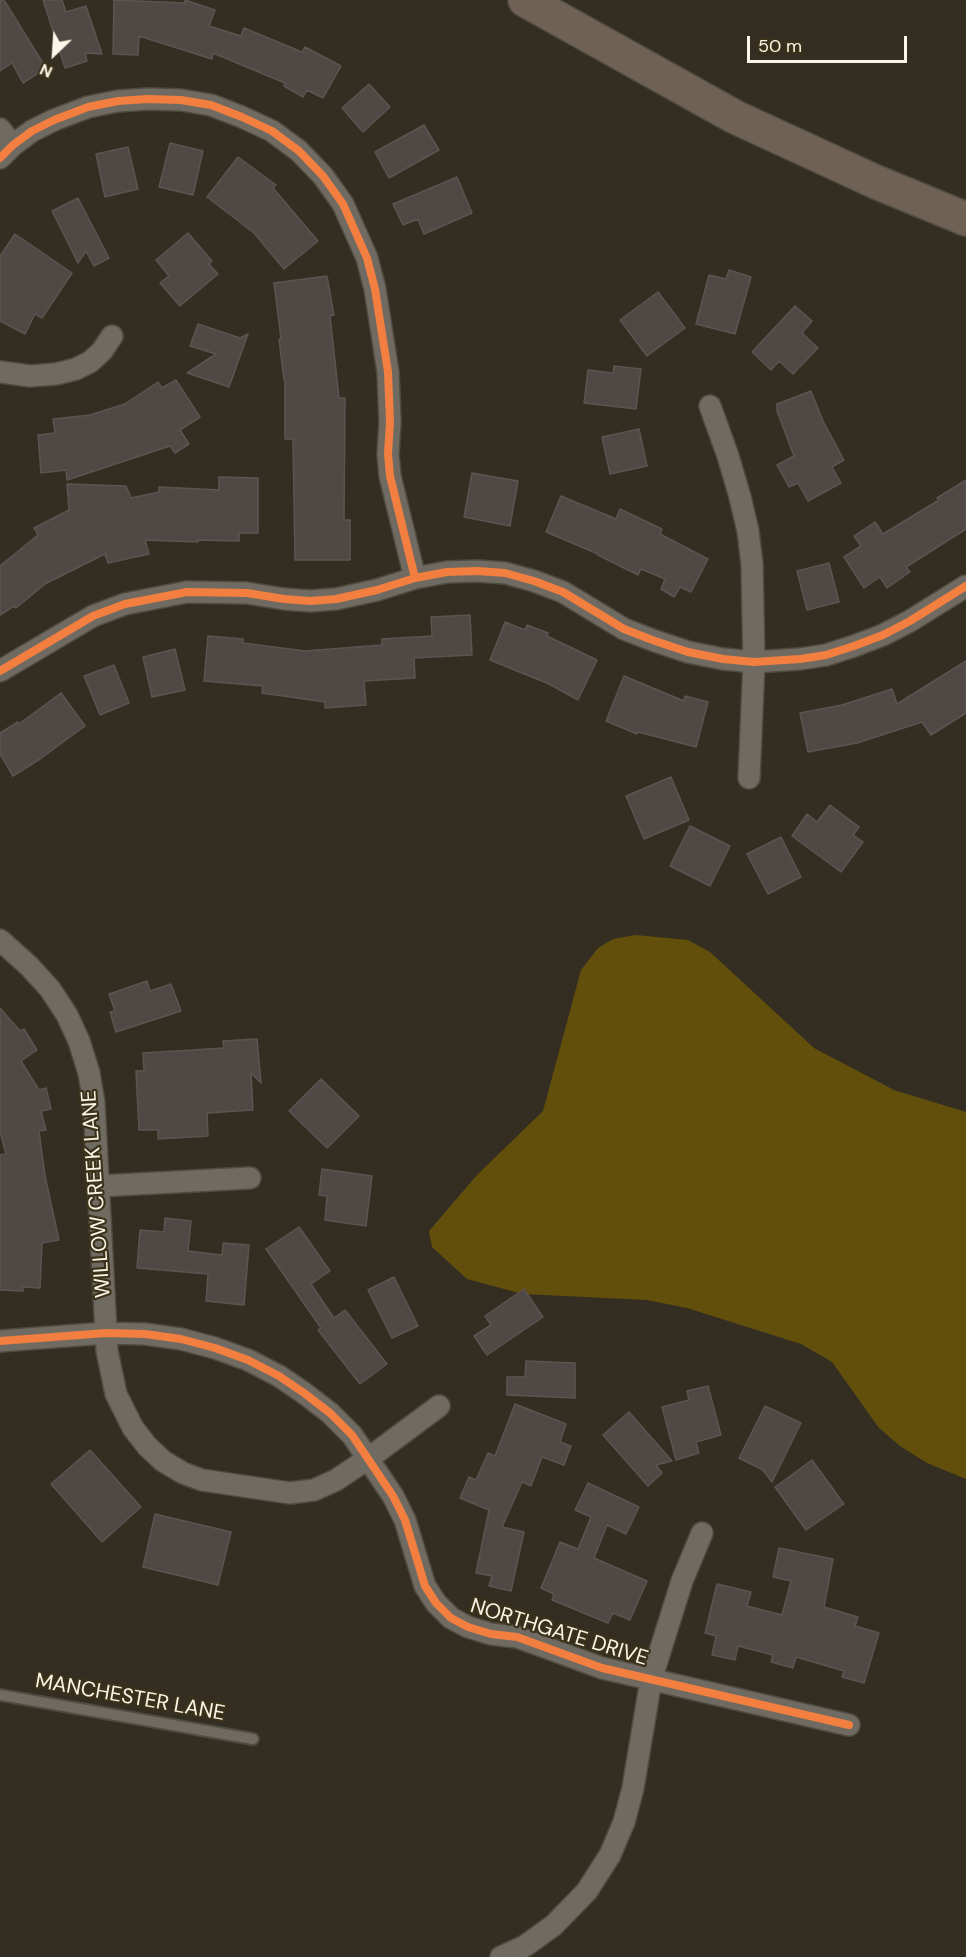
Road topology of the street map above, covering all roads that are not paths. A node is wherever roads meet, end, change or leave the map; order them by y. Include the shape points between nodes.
1 (525, 0) edge
2 (4, 144) edge
3 (966, 219) edge
4 (112, 336) dead end
5 (0, 372) edge
6 (710, 406) dead end
7 (415, 578) junction
8 (966, 586) edge
9 (754, 662) junction
10 (0, 671) edge
11 (749, 778) dead end
12 (0, 940) edge
13 (250, 1178) dead end
14 (99, 1186) junction
15 (106, 1333) junction
16 (0, 1341) edge
17 (439, 1406) dead end
18 (369, 1458) junction
19 (702, 1533) dead end
20 (651, 1680) junction
21 (0, 1695) edge
22 (849, 1725) dead end
23 (253, 1739) dead end
24 (501, 1957) edge

1 - 3 highway via 735,117
2 - 7 street via 88,107 148,99 211,105 272,131 300,151 343,204 367,258 388,372 390,477
4 - 5 street via 96,356 76,369 30,376
6 - 9 street via 748,531
7 - 9 street via 447,572 505,573 563,592 624,629 655,641 688,652
7 - 10 street via 336,599 302,600 218,591 155,597 93,616
8 - 9 street via 910,621 854,646 826,655
9 - 11 street
12 - 14 street, WILLOW CREEK LANE via 50,989 79,1041 94,1103
13 - 14 street
14 - 15 street, WILLOW CREEK LANE
15 - 16 street, NORTHGATE DRIVE
15 - 18 street, NORTHGATE DRIVE via 181,1340 248,1360 279,1376 330,1413
15 - 18 street, WILLOW CREEK LANE via 116,1394 124,1412 147,1446 183,1473 202,1480 290,1494 314,1490
17 - 18 street, WILLOW CREEK LANE
18 - 20 street, NORTHGATE DRIVE via 405,1520 426,1586 451,1618 468,1627 517,1637 602,1668
19 - 20 street via 682,1581
20 - 22 street, NORTHGATE DRIVE
20 - 24 street via 633,1788 609,1855 588,1891 554,1925
21 - 23 lane, MANCHESTER LANE

